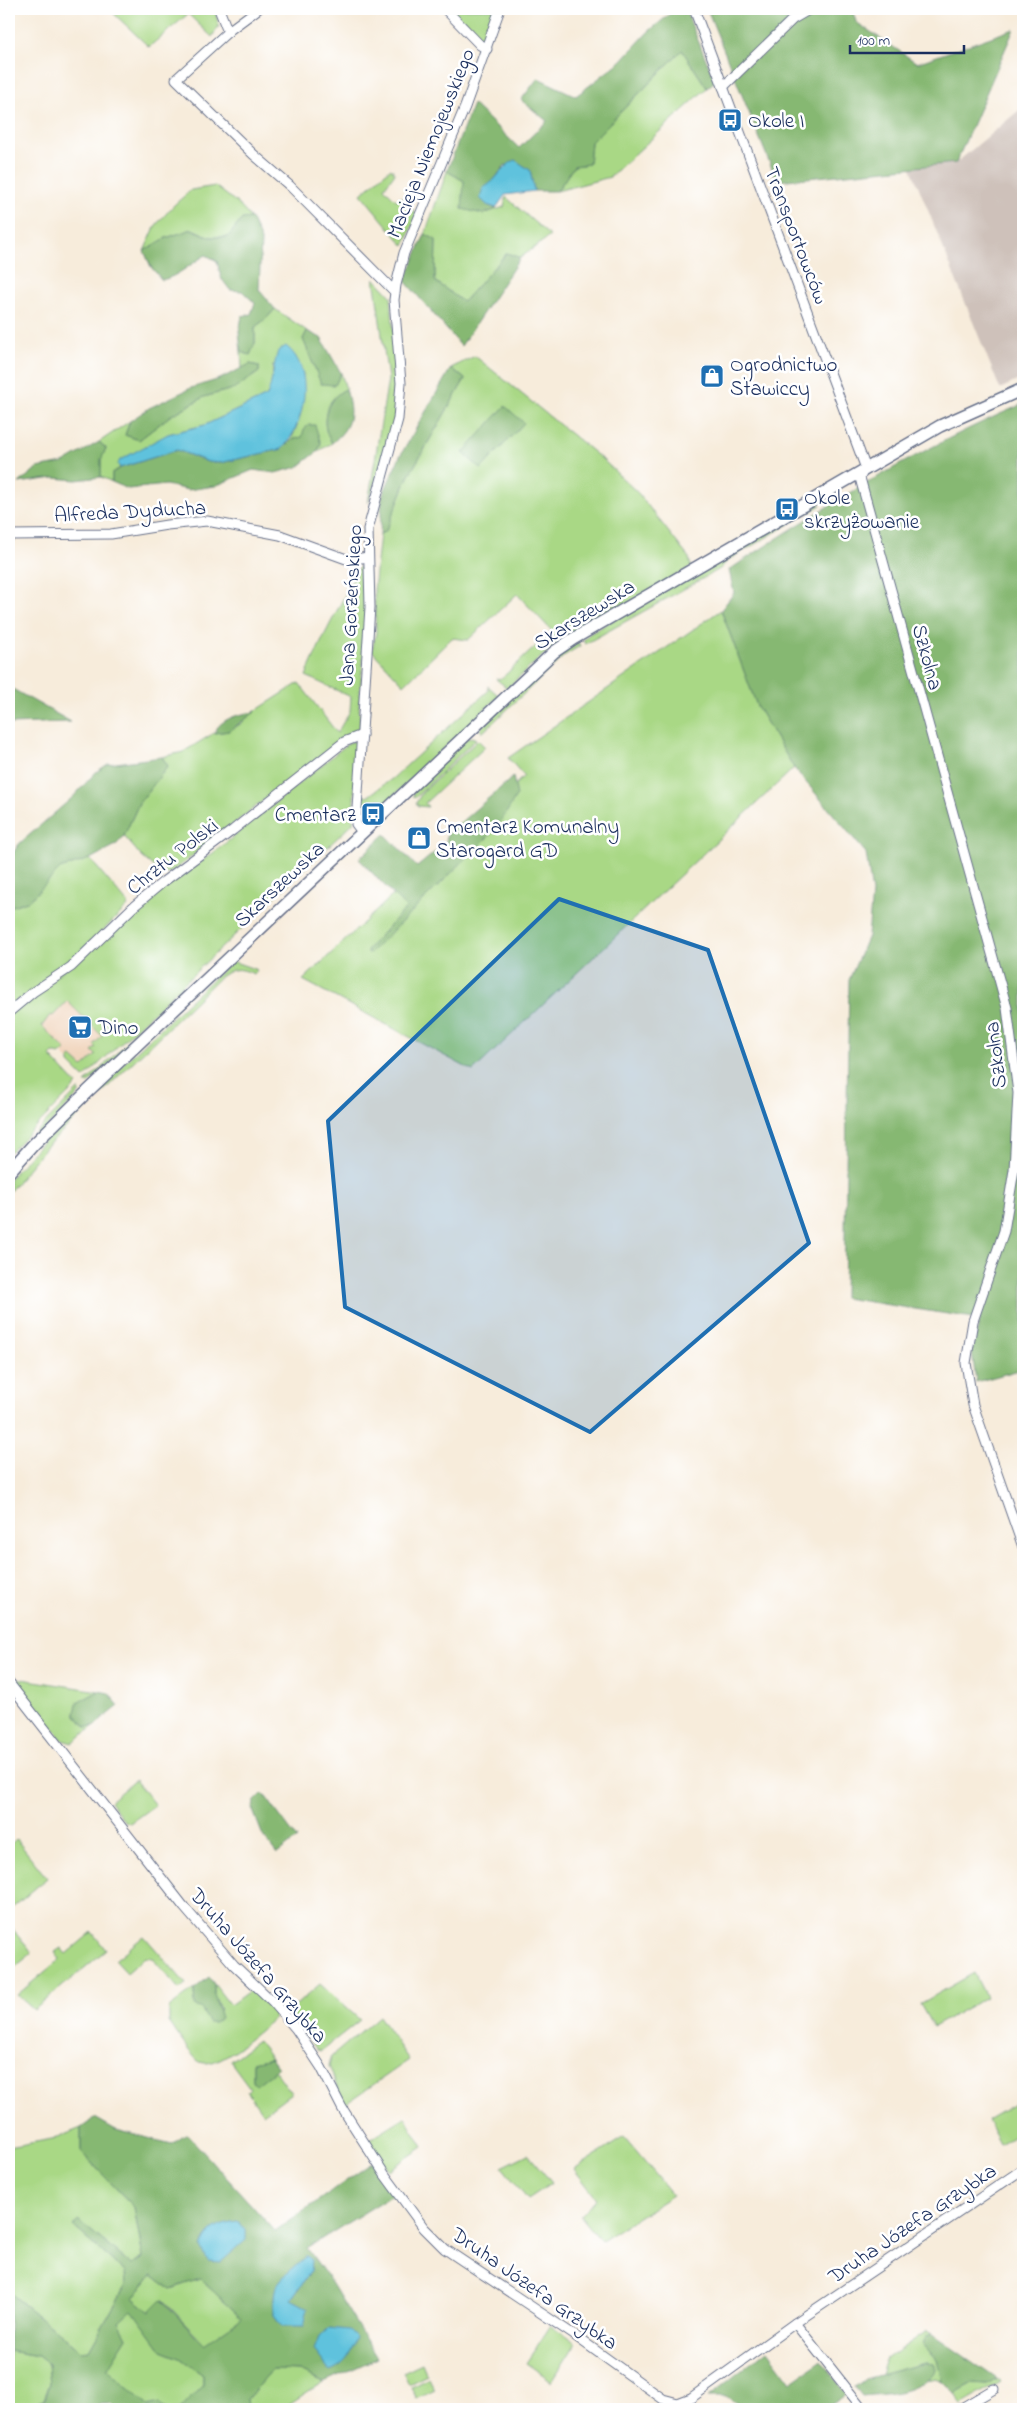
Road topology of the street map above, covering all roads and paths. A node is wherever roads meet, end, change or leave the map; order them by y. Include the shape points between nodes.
1 (219, 9) edge
2 (258, 9) edge
3 (445, 9) edge
4 (500, 9) edge
5 (694, 9) edge
6 (810, 9) edge
7 (228, 32) junction
8 (487, 49) junction
9 (723, 87) junction
10 (395, 292) junction
11 (1023, 389) edge
12 (861, 473) junction
13 (9, 535) edge
14 (368, 557) junction
15 (362, 735) junction
16 (362, 832) junction
17 (9, 1012) edge
18 (9, 1172) edge
19 (1023, 1547) edge
20 (9, 1683) edge
21 (1023, 2169) edge
22 (795, 2323) junction
23 (994, 2389) dead end
24 (863, 2409) edge
25 (960, 2409) edge

1 - 7 street
2 - 7 street
3 - 8 street
4 - 8 street, Macieja Niemojewskiego
5 - 9 street, Transportowców
6 - 9 street via 793,19
7 - 10 street via 176,79 290,186
8 - 10 street, Macieja Niemojewskiego via 404,254
9 - 12 street, Transportowców via 865,466
10 - 14 street, Jana Gorzeńskiego via 400,402 368,529
11 - 12 main road, Skarszewska via 940,426
12 - 16 main road, Skarszewska via 554,652
12 - 19 street, Szkolna via 996,967 1012,1040 1018,1093 1014,1170 1004,1231 973,1321 966,1363 974,1405
13 - 14 street, Alfreda Dyducha via 111,534 207,521 280,535 349,560
14 - 15 street, Jana Gorzeńskiego via 370,607
15 - 16 street, Jana Gorzeńskiego via 356,824
15 - 17 street, Chrztu Polski via 344,742 163,882 71,967
16 - 18 main road, Skarszewska via 88,1092
20 - 22 street, Druha Józefa Grzybka via 184,1907 300,2034 385,2175 424,2228 445,2249 670,2402 691,2398
21 - 22 street, Druha Józefa Grzybka
22 - 24 street
23 - 25 street

